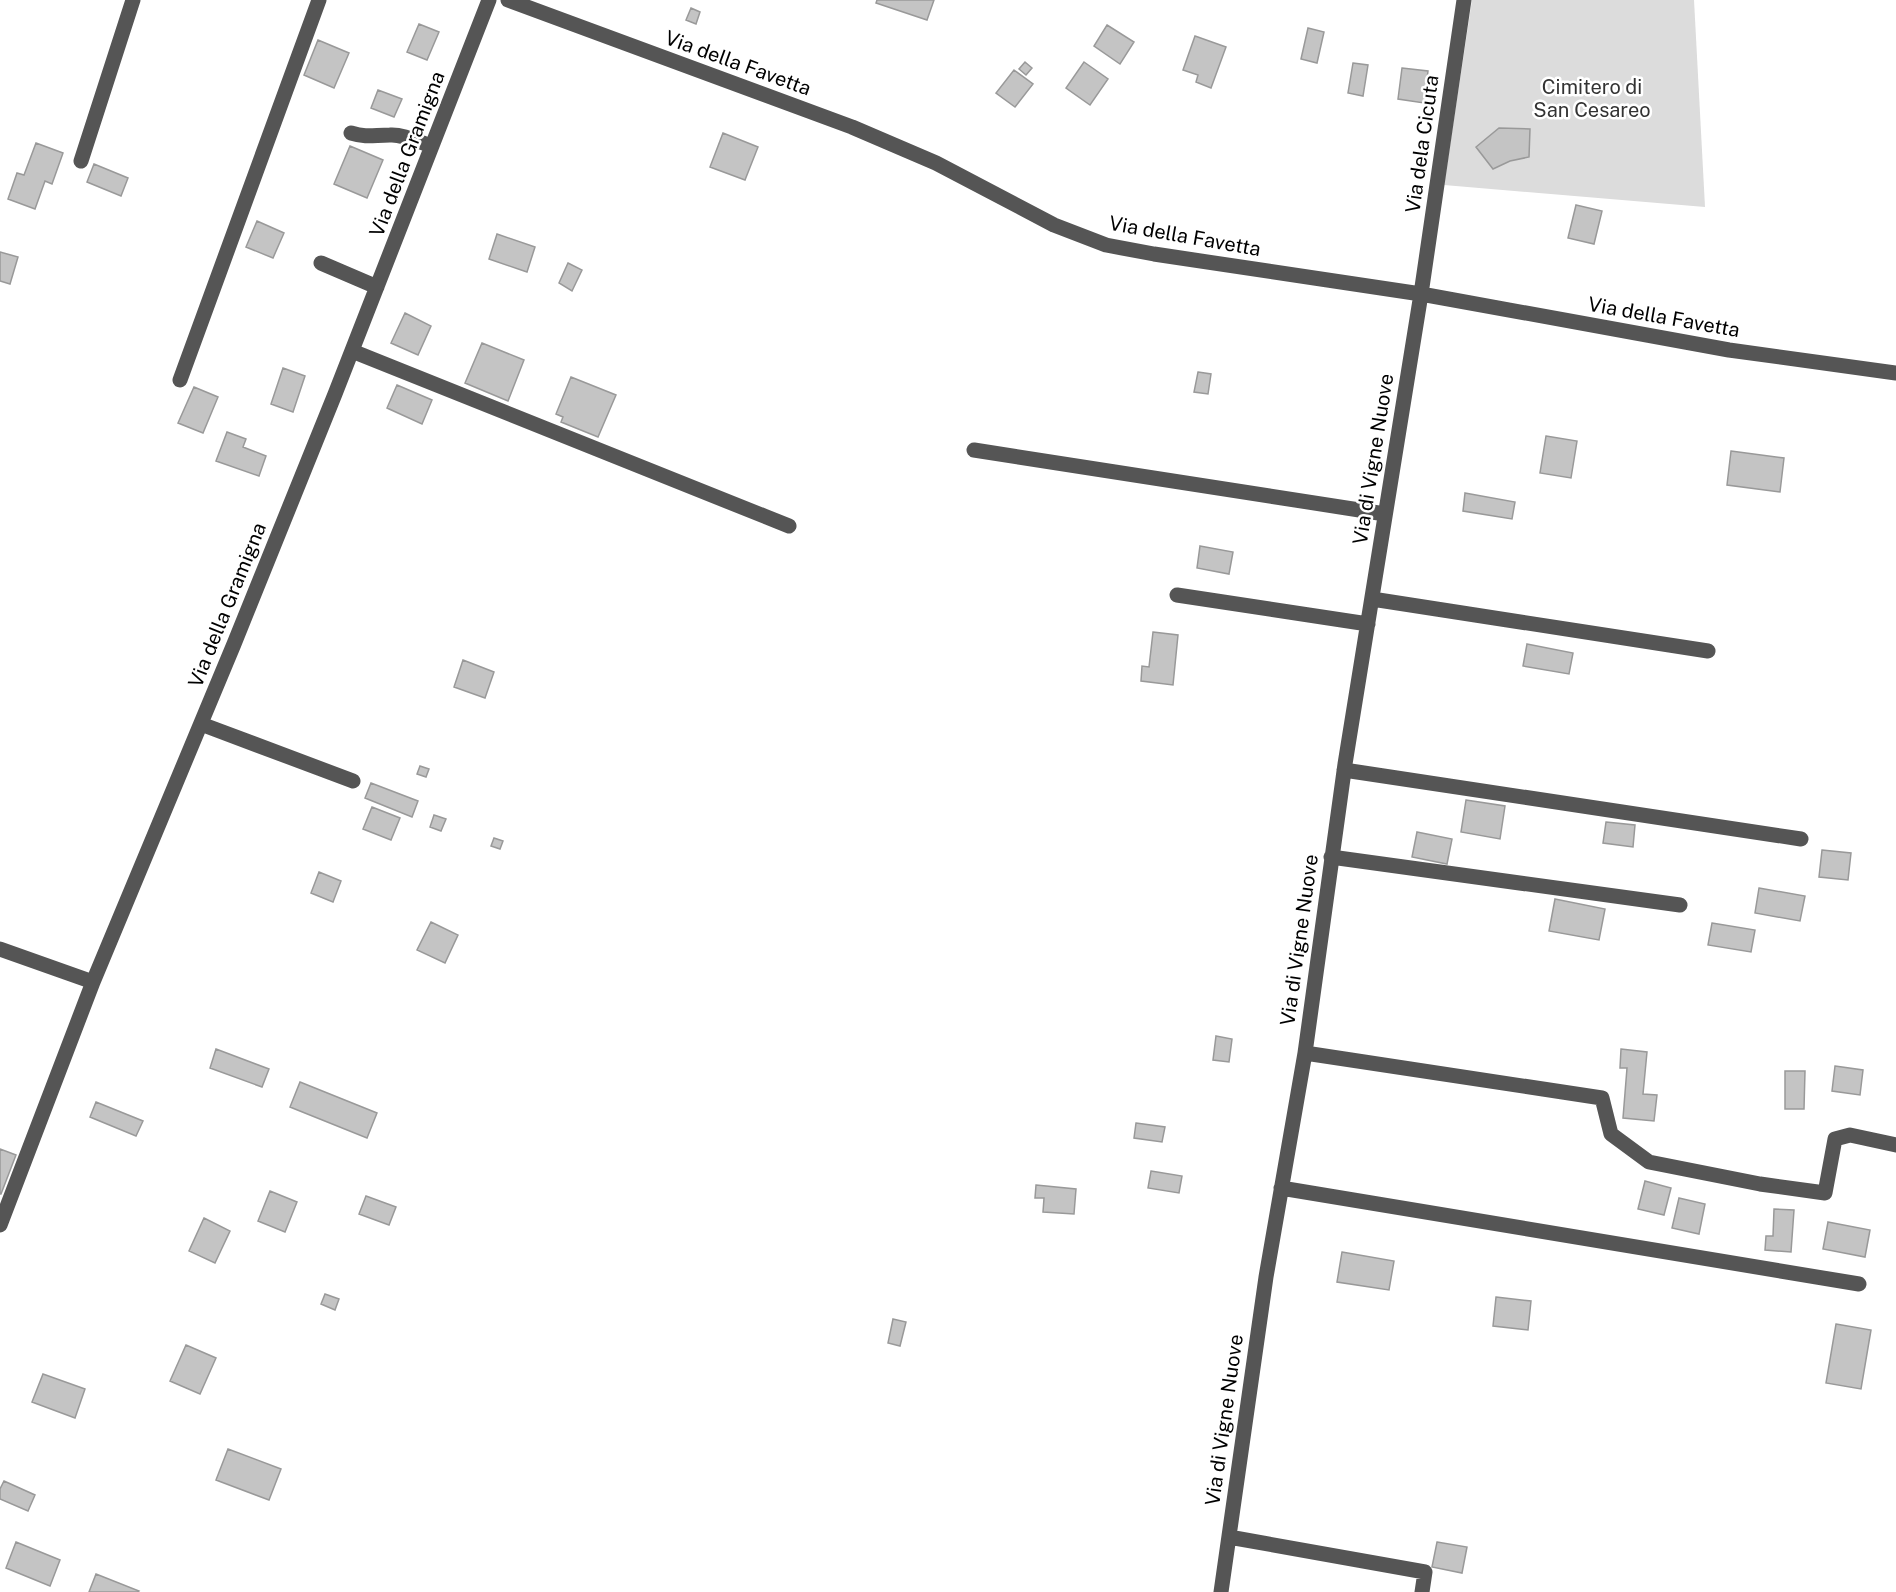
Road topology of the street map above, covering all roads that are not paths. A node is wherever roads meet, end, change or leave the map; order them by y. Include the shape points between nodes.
1 (133, 0) edge
2 (319, 0) edge
3 (489, 0) edge
4 (508, 0) edge
5 (1464, 0) edge
6 (351, 133) dead end
7 (432, 146) junction
8 (81, 161) dead end
9 (321, 263) dead end
10 (377, 287) junction
11 (1421, 294) junction
12 (352, 351) junction
13 (1896, 373) edge
14 (180, 380) dead end
15 (974, 450) dead end
16 (1385, 514) junction
17 (789, 526) dead end
18 (1177, 595) dead end
19 (1372, 599) junction
20 (1368, 624) junction
21 (1708, 651) dead end
22 (201, 724) junction
23 (1344, 770) junction
24 (353, 781) dead end
25 (1801, 839) dead end
26 (1331, 857) junction
27 (1680, 905) dead end
28 (0, 949) edge
29 (93, 982) junction
30 (1305, 1053) junction
31 (1896, 1144) edge
32 (1281, 1188) junction
33 (0, 1225) edge
34 (1859, 1284) dead end
35 (1229, 1537) junction
36 (1221, 1592) edge
37 (1422, 1592) edge

1 - 8 street
2 - 14 street
3 - 7 street, Via della Gramigna
4 - 11 street, Via della Favetta via 903,148 1045,221 1097,242
5 - 11 street, Via dela Cicuta
6 - 7 street via 391,135
7 - 10 street, Via della Gramigna
9 - 10 street
10 - 12 street, Via della Gramigna
11 - 13 street, Via della Favetta via 1729,350
11 - 16 street, Via di Vigne Nuove
12 - 17 street
12 - 22 street, Via della Gramigna
15 - 16 street
16 - 19 street, Via di Vigne Nuove
18 - 20 street
19 - 20 street, Via di Vigne Nuove
19 - 21 street
20 - 23 street, Via di Vigne Nuove
22 - 24 street
22 - 29 street, Via della Gramigna
23 - 25 street
23 - 26 street, Via di Vigne Nuove
26 - 27 street
26 - 30 street, Via di Vigne Nuove
28 - 29 street
29 - 33 street, Via della Gramigna
30 - 31 street via 1602,1098 1611,1134 1649,1162 1760,1184 1825,1193 1835,1139 1850,1135
30 - 32 street, Via di Vigne Nuove
32 - 34 street
32 - 35 street, Via di Vigne Nuove
35 - 36 street, Via di Vigne Nuove
35 - 37 street via 1425,1572

